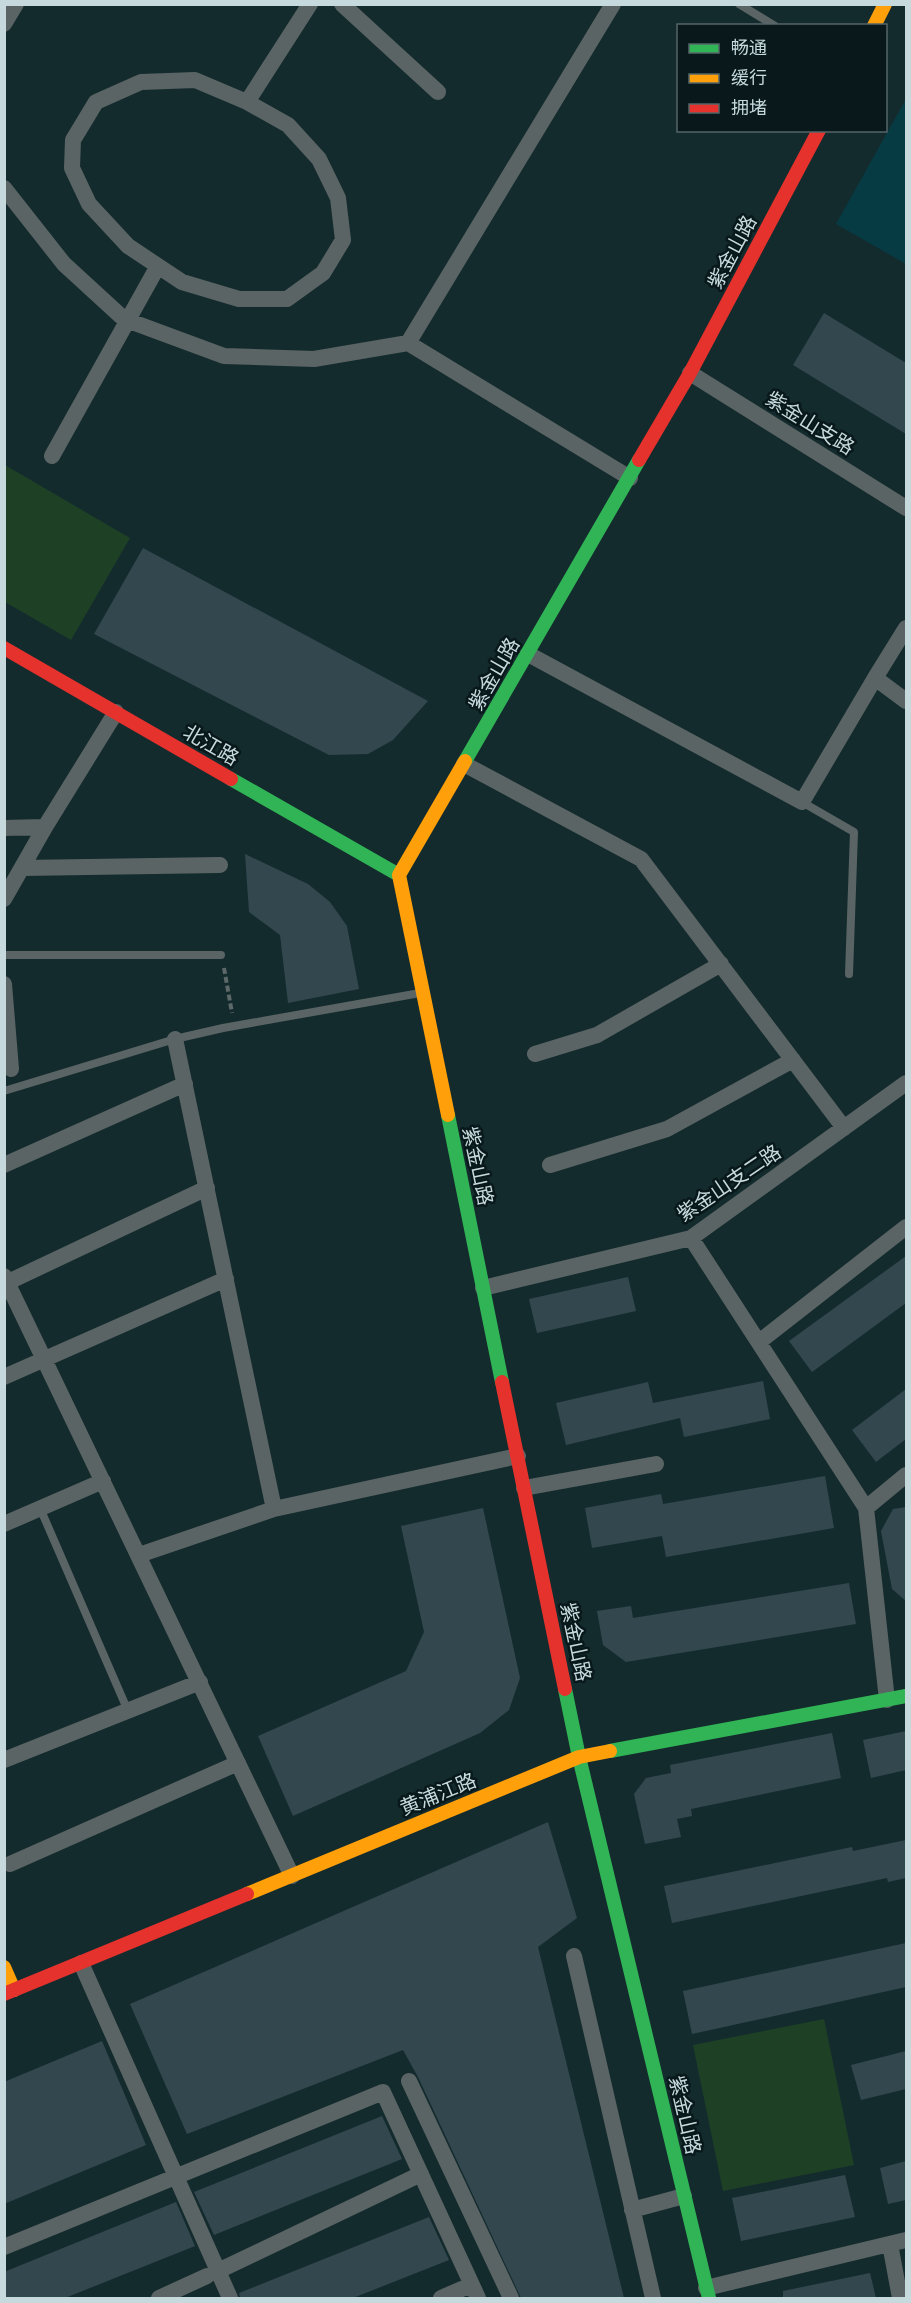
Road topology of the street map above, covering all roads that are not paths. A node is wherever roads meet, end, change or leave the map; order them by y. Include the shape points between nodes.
1 (16, 4) edge
2 (310, 4) edge
3 (342, 4) edge
4 (613, 4) edge
5 (739, 4) edge
6 (885, 4) edge
7 (4, 24) edge
8 (772, 24) edge
9 (875, 24) edge
10 (438, 92) dead end
11 (247, 102) junction
12 (818, 132) edge
13 (4, 188) edge
14 (158, 266) junction
15 (408, 343) junction
16 (690, 373) junction
17 (52, 456) dead end
18 (630, 478) junction
19 (906, 508) edge
20 (906, 628) edge
21 (4, 648) edge
22 (528, 654) junction
23 (876, 678) junction
24 (906, 701) edge
25 (116, 712) junction
26 (464, 764) junction
27 (802, 802) junction
28 (45, 827) junction
29 (4, 828) edge
30 (220, 865) dead end
31 (22, 868) junction
32 (399, 875) junction
33 (4, 899) edge
34 (4, 955) edge
35 (221, 955) road end
36 (721, 964) junction
37 (849, 974) dead end
38 (4, 984) edge
39 (423, 993) junction
40 (175, 1039) junction
41 (536, 1054) dead end
42 (793, 1060) junction
43 (11, 1069) dead end
44 (906, 1083) edge
45 (185, 1084) junction
46 (4, 1091) edge
47 (844, 1128) junction
48 (4, 1165) edge
49 (550, 1165) dead end
50 (207, 1188) junction
51 (906, 1227) edge
52 (692, 1238) junction
53 (226, 1279) junction
54 (6, 1281) edge
55 (483, 1288) junction
56 (759, 1342) junction
57 (45, 1359) junction
58 (4, 1377) edge
59 (518, 1456) junction
60 (656, 1464) dead end
61 (906, 1475) edge
62 (104, 1481) junction
63 (524, 1488) junction
64 (40, 1508) junction
65 (866, 1508) junction
66 (274, 1509) junction
67 (4, 1524) edge
68 (139, 1555) junction
69 (200, 1682) junction
70 (906, 1696) edge
71 (888, 1700) junction
72 (128, 1711) junction
73 (579, 1757) junction
74 (4, 1760) edge
75 (238, 1763) junction
76 (10, 1864) dead end
77 (292, 1876) junction
78 (574, 1956) dead end
79 (81, 1963) junction
80 (4, 1967) edge
81 (10, 1992) edge
82 (409, 2081) dead end
83 (421, 2174) junction
84 (684, 2196) junction
85 (632, 2210) junction
86 (906, 2240) edge
87 (890, 2244) junction
88 (4, 2247) edge
89 (213, 2273) junction
90 (475, 2292) edge
91 (707, 2293) edge
92 (159, 2298) edge
93 (230, 2298) edge
94 (441, 2298) edge
95 (511, 2298) edge
96 (653, 2298) edge
97 (900, 2298) edge

1 - 7 street
2 - 11 street
3 - 10 street
4 - 15 street
5 - 8 lane
6 - 9 street
11 - 14 street via 195,80 141,82 96,102 73,140 72,168 89,204 128,246
11 - 14 street via 288,125 319,159 339,198 343,240 323,273 287,299 239,299 182,282
12 - 16 street, 紫金山路
13 - 15 street via 64,264 124,319 224,356 314,359
14 - 17 street
15 - 18 street
16 - 18 street, 紫金山路
16 - 19 street, 紫金山支路
18 - 22 street, 紫金山路
20 - 23 street
21 - 25 street, 北江路
22 - 26 street, 紫金山路
22 - 27 street
23 - 24 street
23 - 27 street
25 - 28 street
25 - 32 street, 北江路
26 - 32 street, 紫金山路
26 - 36 street via 641,859
27 - 37 lane via 854,832
28 - 29 street
28 - 31 street
30 - 31 street
31 - 33 street
32 - 39 street, 紫金山路
34 - 35 lane
36 - 41 street via 597,1035
36 - 42 street
38 - 43 street
39 - 40 lane
39 - 55 street, 紫金山路
40 - 45 street
40 - 46 lane
42 - 47 street
42 - 49 street via 668,1129
44 - 47 street, 紫金山支二路
45 - 48 street
45 - 50 street
47 - 52 street, 紫金山支二路
50 - 53 street
50 - 54 street
51 - 56 street
52 - 55 street, 紫金山支二路
52 - 56 street
53 - 57 street
53 - 66 street
54 - 57 street
55 - 59 street, 紫金山路
56 - 65 street
57 - 58 street
57 - 62 street
59 - 63 street, 紫金山路
59 - 66 street
60 - 63 street
61 - 65 street
62 - 64 street
62 - 68 street
63 - 73 street, 紫金山路
64 - 67 street
64 - 72 lane
65 - 71 street
66 - 68 street
68 - 69 street
69 - 72 street
69 - 75 street
70 - 71 street, 黄浦江路
71 - 73 street, 黄浦江路
72 - 74 street
73 - 77 street, 黄浦江路
73 - 84 street, 紫金山路
75 - 76 street
75 - 77 street
77 - 79 street, 黄浦江路
78 - 85 street
79 - 81 street, 黄浦江路
79 - 89 street
80 - 81 street
82 - 95 street
83 - 88 street via 383,2092
83 - 89 street
83 - 90 street
84 - 85 street
84 - 91 street, 紫金山路
85 - 96 street
86 - 87 street
87 - 91 street
87 - 97 street
89 - 92 street
89 - 93 street
90 - 94 street

